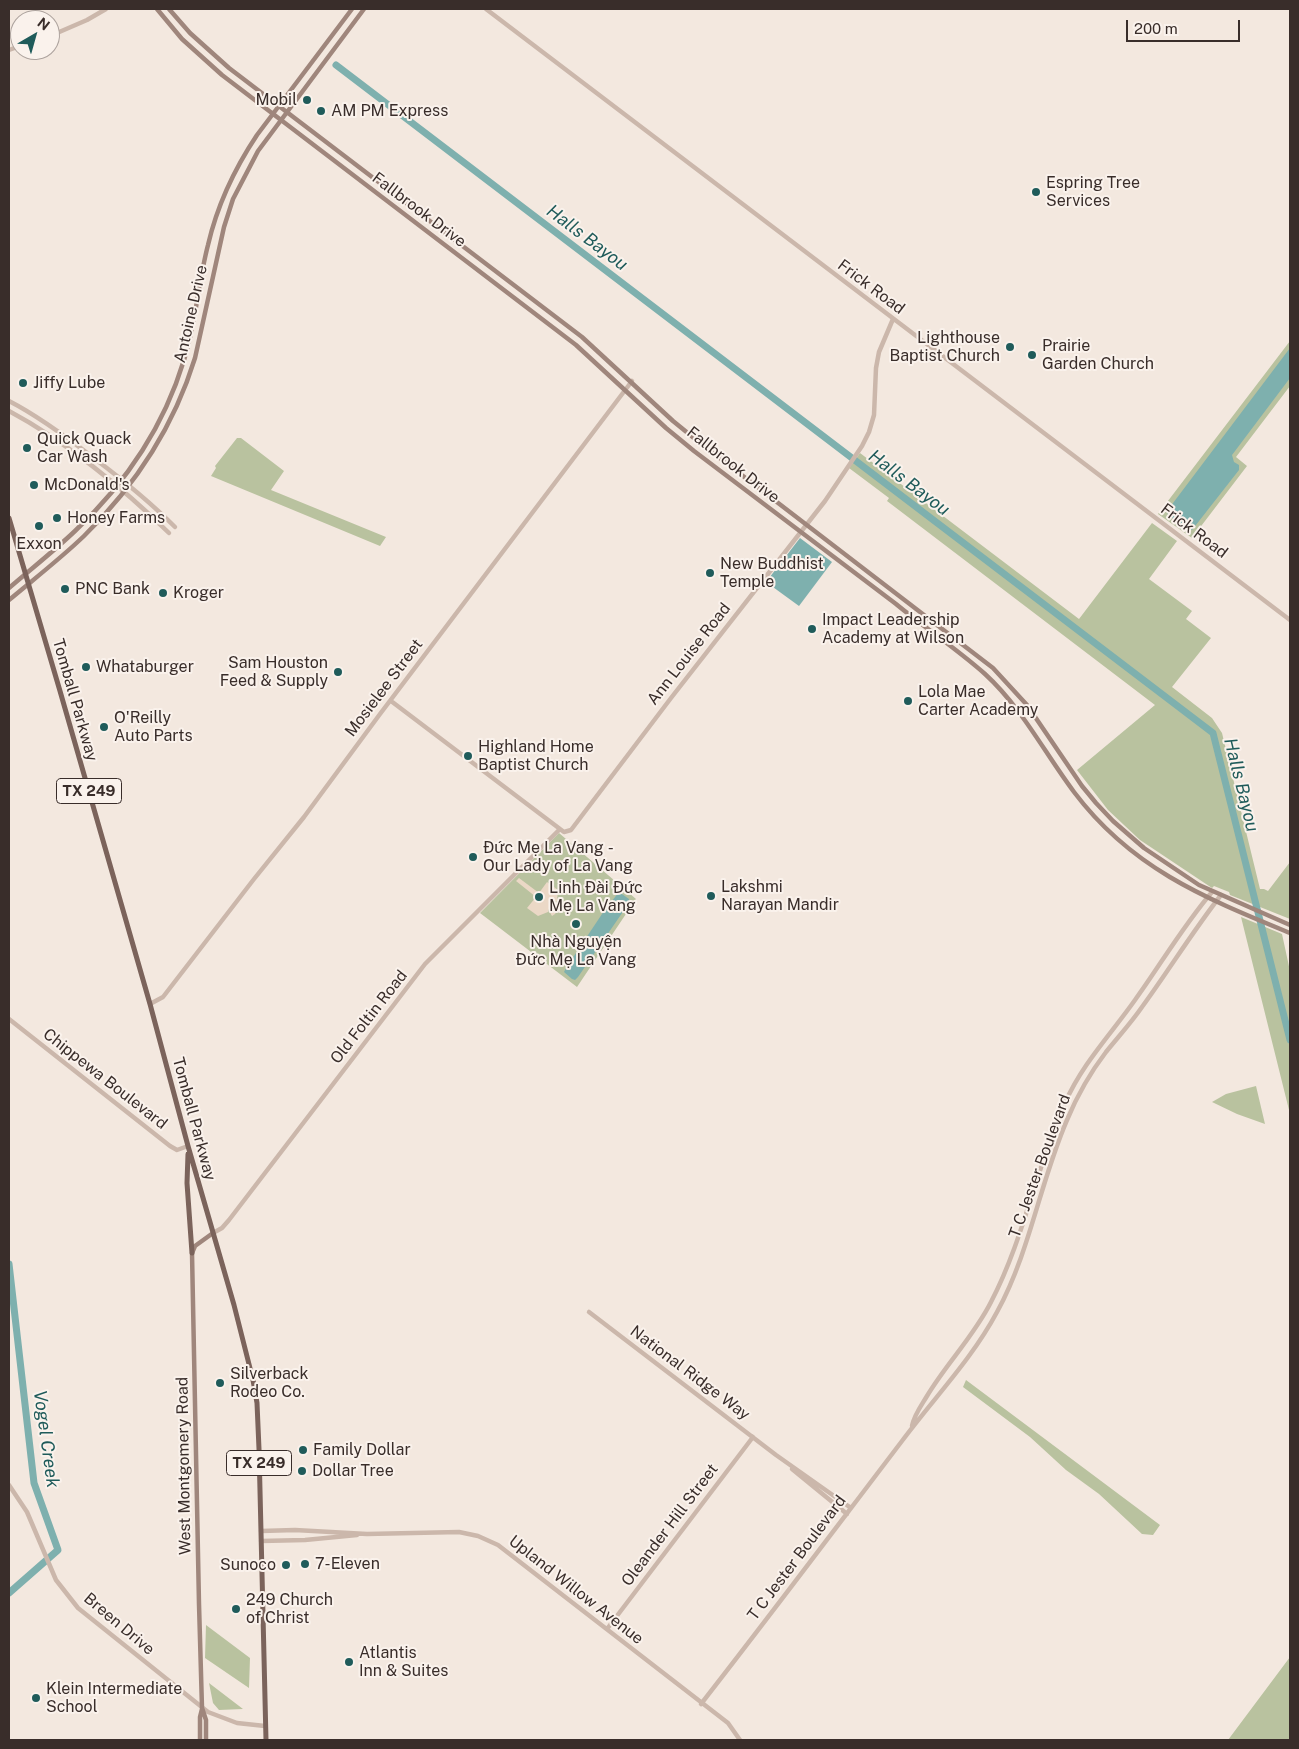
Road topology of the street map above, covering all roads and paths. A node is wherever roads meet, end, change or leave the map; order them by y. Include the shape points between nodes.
1 (106, 9) edge
2 (157, 9) edge
3 (169, 9) edge
4 (352, 9) edge
5 (364, 9) edge
6 (486, 9) edge
7 (60, 32) edge
8 (279, 106) junction
9 (287, 112) junction
10 (273, 113) junction
11 (281, 119) junction
12 (365, 172) junction
13 (359, 179) junction
14 (200, 288) junction
15 (209, 290) junction
16 (893, 318) junction
17 (632, 381) junction
18 (626, 390) junction
19 (171, 397) junction
20 (9, 401) edge
21 (180, 401) junction
22 (9, 411) edge
23 (61, 432) junction
24 (57, 440) junction
25 (121, 479) junction
26 (129, 485) junction
27 (116, 486) junction
28 (123, 492) junction
29 (9, 518) edge
30 (806, 524) junction
31 (175, 527) dead end
32 (77, 530) junction
33 (800, 532) junction
34 (168, 533) dead end
35 (84, 536) junction
36 (25, 574) junction
37 (28, 584) junction
38 (9, 588) edge
39 (9, 600) edge
40 (931, 620) junction
41 (1290, 620) edge
42 (925, 627) junction
43 (993, 668) junction
44 (986, 675) junction
45 (391, 701) junction
46 (560, 829) junction
47 (1212, 892) junction
48 (1221, 896) junction
49 (1207, 897) junction
50 (1216, 901) junction
51 (1290, 925) edge
52 (1290, 933) edge
53 (150, 1004) junction
54 (9, 1019) edge
55 (188, 1147) junction
56 (213, 1233) junction
57 (192, 1253) junction
58 (589, 1312) dead end
59 (912, 1427) junction
60 (753, 1436) junction
61 (776, 1454) junction
62 (9, 1485) edge
63 (851, 1508) junction
64 (847, 1514) junction
65 (261, 1531) junction
66 (318, 1531) junction
67 (367, 1534) junction
68 (318, 1539) junction
69 (261, 1540) junction
70 (607, 1629) junction
71 (701, 1704) junction
72 (202, 1708) junction
73 (265, 1726) junction
74 (200, 1740) edge
75 (206, 1740) edge
76 (266, 1740) edge
77 (740, 1740) edge

1 - 7 street
2 - 10 main road, Fallbrook Drive via 182,40
3 - 8 main road, Fallbrook Drive via 209,51
4 - 8 main road, Antoine Drive
5 - 9 main road, Antoine Drive
6 - 16 street, Frick Road
8 - 9 main road, Fallbrook Drive
8 - 10 main road, Antoine Drive
9 - 11 main road, Antoine Drive
9 - 12 main road, Fallbrook Drive
10 - 11 main road, Fallbrook Drive
10 - 14 main road, Antoine Drive via 247,150 224,194 208,245
11 - 13 main road, Fallbrook Drive
11 - 15 main road, Antoine Drive via 258,151 233,199
12 - 13 main road
12 - 17 main road, Fallbrook Drive via 582,337
13 - 18 main road, Fallbrook Drive via 576,345
14 - 15 main road
14 - 19 main road, Antoine Drive via 185,359
15 - 21 main road, Antoine Drive via 195,358
16 - 30 street, Ann Louise Road via 877,362 872,420 860,449
16 - 41 street, Frick Road
17 - 18 street, Mosielee Street
17 - 30 main road, Fallbrook Drive via 700,443
18 - 33 main road, Fallbrook Drive via 694,451
18 - 45 street, Mosielee Street
19 - 21 main road
19 - 25 main road, Antoine Drive via 150,439
20 - 23 street
21 - 26 main road, Antoine Drive via 151,455
22 - 24 street
23 - 24 street
23 - 25 street
24 - 27 street
25 - 26 street
25 - 27 main road, Antoine Drive
26 - 28 main road, Antoine Drive
26 - 31 street
27 - 28 street
27 - 32 main road, Antoine Drive
28 - 34 street
28 - 35 main road, Antoine Drive
29 - 36 main road, Tomball Parkway / TX 249
30 - 33 street, Ann Louise Road
30 - 40 main road, Fallbrook Drive
32 - 35 main road
32 - 36 main road, Antoine Drive
33 - 42 main road, Fallbrook Drive
33 - 46 street, Ann Louise Road via 571,830 564,832
35 - 37 main road, Antoine Drive
36 - 37 main road, Tomball Parkway / TX 249
36 - 38 main road, Antoine Drive
37 - 39 main road, Antoine Drive
37 - 53 main road, Tomball Parkway / TX 249
40 - 42 main road
40 - 43 main road, Fallbrook Drive
42 - 44 main road, Fallbrook Drive
43 - 44 main road
43 - 47 main road, Fallbrook Drive via 1027,705 1082,786 1113,821 1158,858
44 - 49 main road, Fallbrook Drive via 1019,711 1074,792 1106,828 1152,867
45 - 46 street
45 - 53 street, Mosielee Street via 163,997
46 - 56 street, Old Foltin Road via 425,964 226,1223
47 - 48 main road, Fallbrook Drive
47 - 49 street, T C Jester Boulevard
48 - 50 street, T C Jester Boulevard
48 - 51 main road, Fallbrook Drive
49 - 50 main road, Fallbrook Drive
49 - 59 street, T C Jester Boulevard via 1075,1083 1061,1111 1011,1259 991,1303 934,1384 913,1418
50 - 52 main road, Fallbrook Drive
50 - 59 street, T C Jester Boulevard via 1083,1088 1066,1121 1019,1262 997,1312 975,1348
53 - 55 main road, Tomball Parkway / TX 249
54 - 55 street, Chippewa Boulevard via 170,1146 178,1150
55 - 56 main road, Tomball Parkway / TX 249
55 - 57 main road
56 - 57 main road via 195,1246
56 - 65 main road, Tomball Parkway / TX 249 via 244,1344 256,1403
57 - 72 main road, West Montgomery Road
58 - 60 street, National Ridge Way
59 - 63 street, T C Jester Boulevard
60 - 61 street, National Ridge Way
60 - 70 street, Oleander Hill Street
61 - 63 street, National Ridge Way
61 - 64 street, National Ridge Way
62 - 72 street, Breen Drive via 27,1512 61,1588 78,1608
63 - 64 street, T C Jester Boulevard
64 - 71 street, T C Jester Boulevard
65 - 66 street, Upland Willow Avenue
65 - 69 main road, Tomball Parkway / TX 249
66 - 67 street, Upland Willow Avenue
66 - 68 street
67 - 68 street, Upland Willow Avenue
67 - 70 street, Upland Willow Avenue via 459,1532 478,1536 498,1545
68 - 69 street, Upland Willow Avenue
69 - 73 main road, Tomball Parkway / TX 249
70 - 71 street, Upland Willow Avenue
71 - 77 street, Upland Willow Avenue via 728,1723
72 - 73 street, Breen Drive via 234,1722
72 - 74 main road, West Montgomery Road
72 - 75 main road, West Montgomery Road
73 - 76 main road, Tomball Parkway / TX 249

